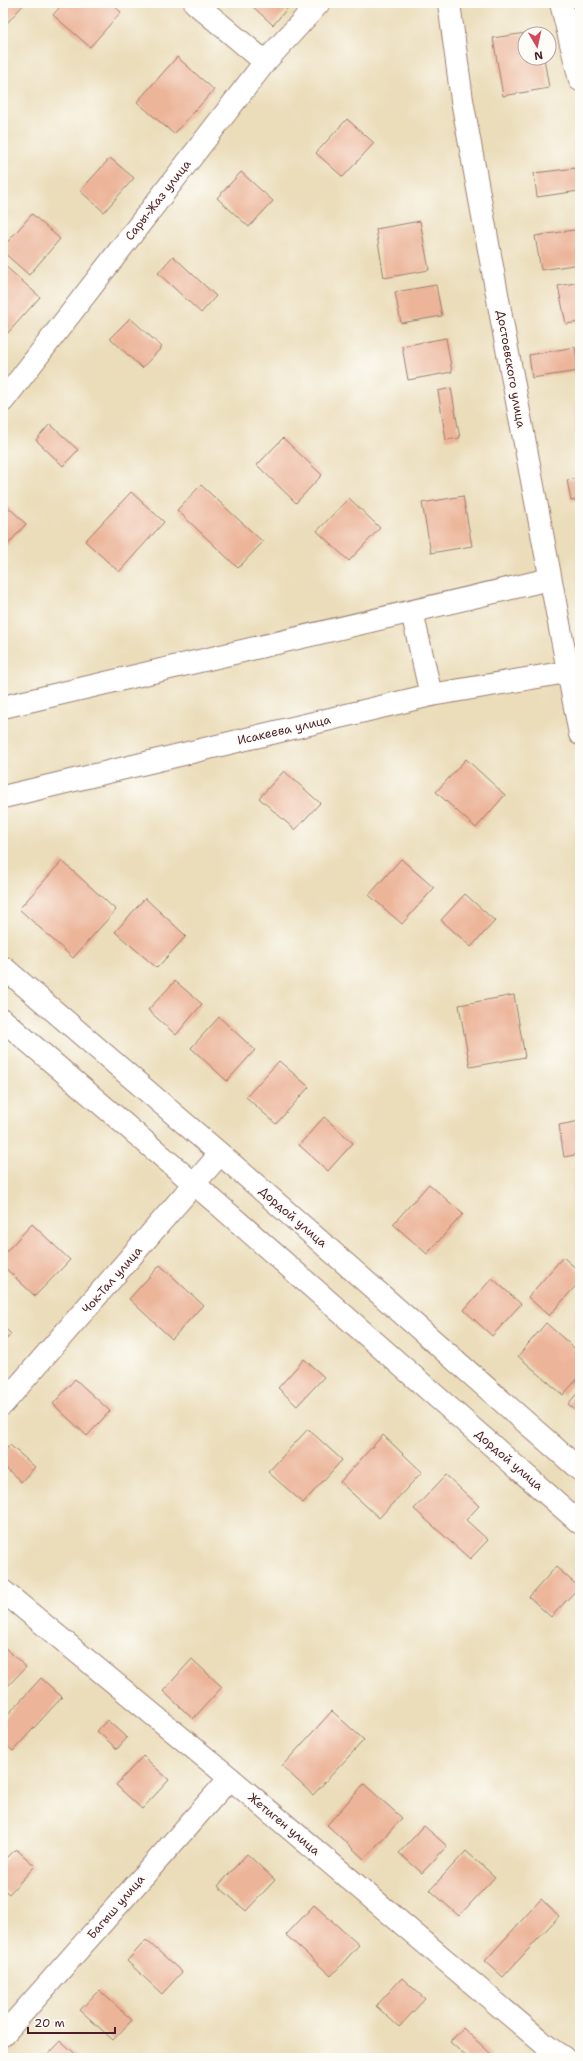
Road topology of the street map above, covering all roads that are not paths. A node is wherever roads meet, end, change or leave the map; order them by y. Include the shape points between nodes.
1 (195, 3) edge
2 (319, 3) edge
3 (448, 3) edge
4 (561, 3) edge
5 (265, 62) junction
6 (580, 80) edge
7 (3, 400) edge
8 (550, 579) junction
9 (412, 612) junction
10 (567, 672) junction
11 (431, 695) junction
12 (3, 707) edge
13 (580, 734) edge
14 (3, 797) edge
15 (3, 967) edge
16 (3, 1020) edge
17 (220, 1154) junction
18 (194, 1185) junction
19 (3, 1404) edge
20 (580, 1470) edge
21 (580, 1523) edge
22 (3, 1591) edge
23 (230, 1778) junction
24 (3, 2035) edge
25 (551, 2055) edge

1 - 5 street
2 - 5 street, Сары-Жаз улица
3 - 8 street, Достоевского улица via 462,100
4 - 6 street
5 - 7 street, Сары-Жаз улица
8 - 9 street
8 - 10 street, Достоевского улица
9 - 11 street
9 - 12 street
10 - 11 street, Исакеева улица
10 - 13 street, Достоевского улица
11 - 14 street, Исакеева улица
15 - 17 street, Дордой улица
16 - 18 street, Дордой улица
17 - 18 street, Чок-Тал улица
17 - 20 street, Дордой улица
18 - 19 street, Чок-Тал улица
18 - 21 street, Дордой улица
22 - 23 street, Жетиген улица
23 - 24 street, Багыш улица
23 - 25 street, Жетиген улица

